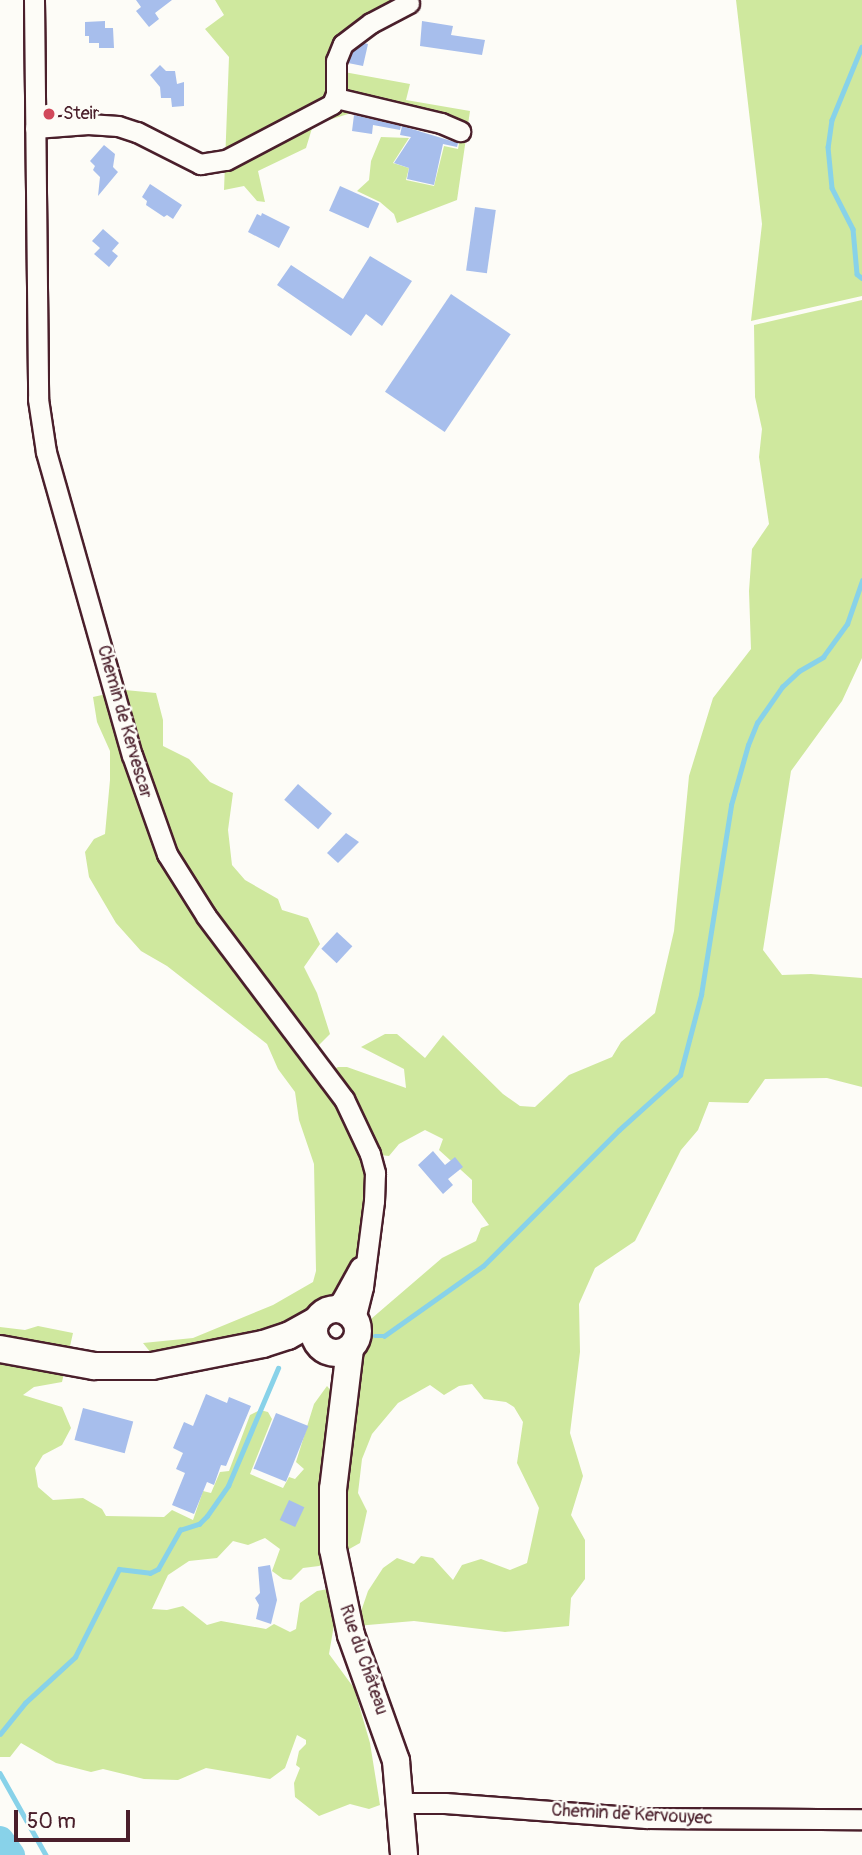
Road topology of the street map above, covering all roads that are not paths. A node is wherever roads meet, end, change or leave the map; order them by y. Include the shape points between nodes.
1 (34, 0) edge
2 (409, 3) dead end
3 (335, 98) junction
4 (35, 128) junction
5 (460, 131) dead end
6 (334, 1332) junction
7 (0, 1349) edge
8 (402, 1803) junction
9 (862, 1819) edge
10 (404, 1855) edge

1 - 4 street, Chemin de Kervescar
2 - 3 street via 344,44 335,67
3 - 4 street via 332,104 243,153 213,164 194,162 118,126
3 - 5 street
4 - 6 street, Chemin de Kervescar via 41,425 135,766 160,838 183,883 344,1099 370,1154 375,1187 365,1256
6 - 7 street via 288,1336 206,1357 133,1367 94,1366
6 - 8 street, Rue du Château via 346,1380 332,1510 335,1568 351,1635 397,1761
8 - 9 street, Chemin de Kervouyec via 646,1818
8 - 10 street, Rue du Château

